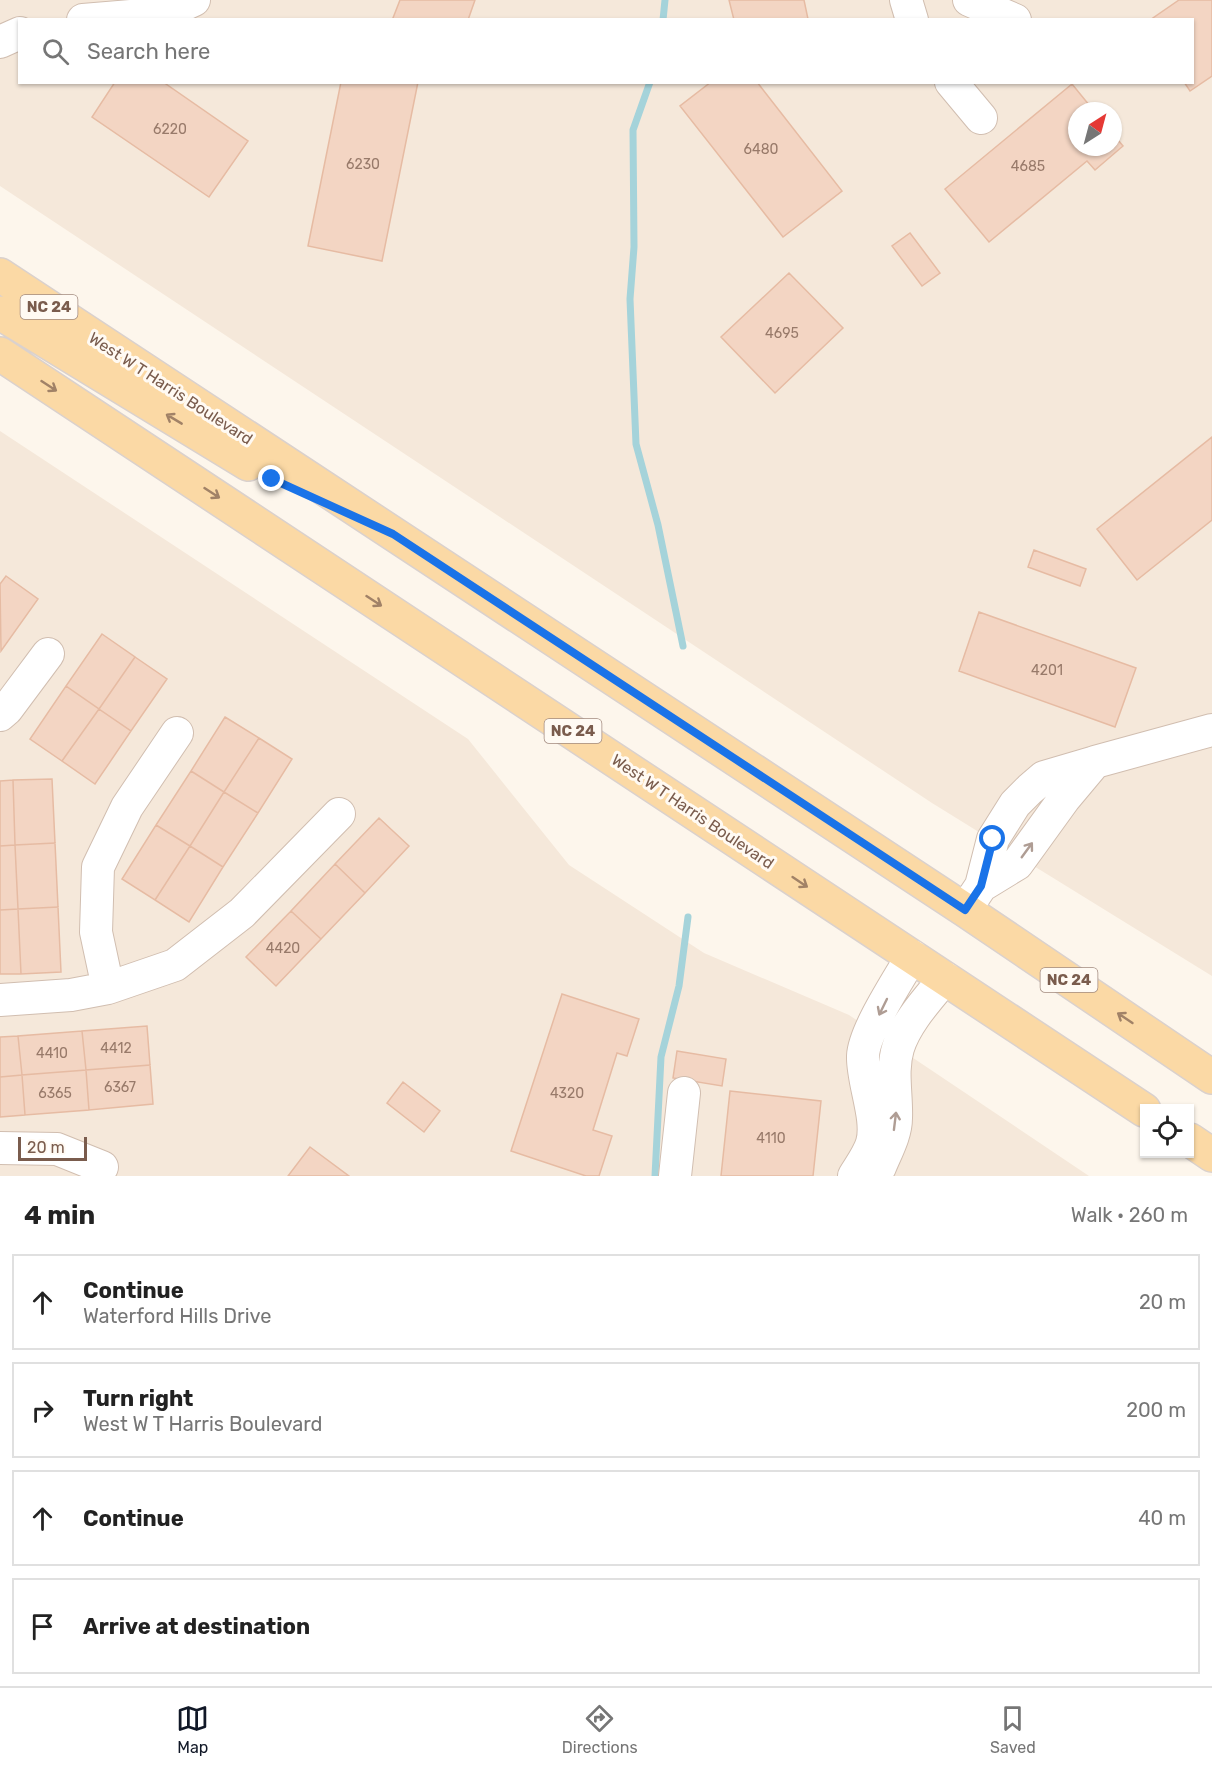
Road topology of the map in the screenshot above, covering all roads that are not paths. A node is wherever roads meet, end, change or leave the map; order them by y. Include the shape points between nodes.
1 (194, 0) edge
2 (906, 0) edge
3 (969, 0) edge
4 (106, 18) edge
5 (911, 18) edge
6 (1010, 18) edge
7 (18, 34) edge
8 (0, 42) edge
9 (953, 84) edge
10 (981, 118) dead end
11 (0, 275) edge
12 (0, 313) edge
13 (0, 354) edge
14 (393, 534) junction
15 (48, 654) dead end
16 (0, 715) edge
17 (1212, 730) edge
18 (177, 733) dead end
19 (339, 814) dead end
20 (973, 898) junction
21 (912, 956) junction
22 (945, 978) junction
23 (108, 988) junction
24 (0, 1000) edge
25 (1212, 1077) edge
26 (684, 1093) dead end
27 (1140, 1107) edge
28 (1194, 1143) edge
29 (0, 1148) edge
30 (1212, 1155) edge
31 (102, 1167) dead end
32 (675, 1176) edge
33 (854, 1176) edge
34 (876, 1176) edge

1 - 4 street via 165,13
2 - 5 street
3 - 6 street
7 - 8 street
9 - 10 street
11 - 14 main road, West W T Harris Boulevard / NC 24
14 -> 12 main road via 272,479
13 -> 21 main road, West W T Harris Boulevard / NC 24
14 - 20 main road, West W T Harris Boulevard / NC 24
15 - 16 street
17 - 20 street via 1095,762 1017,864
18 - 23 street via 127,807 98,867 96,932
19 - 23 street via 242,913 175,965
25 -> 20 main road, West W T Harris Boulevard / NC 24
21 - 22 main road, West W T Harris Boulevard / NC 24
21 -> 33 street via 888,996 863,1054 872,1143
22 - 27 main road, West W T Harris Boulevard / NC 24
34 -> 22 street via 896,1121 894,1068 898,1048
23 - 24 street
26 - 32 street
28 - 30 main road
29 - 31 street via 57,1149

